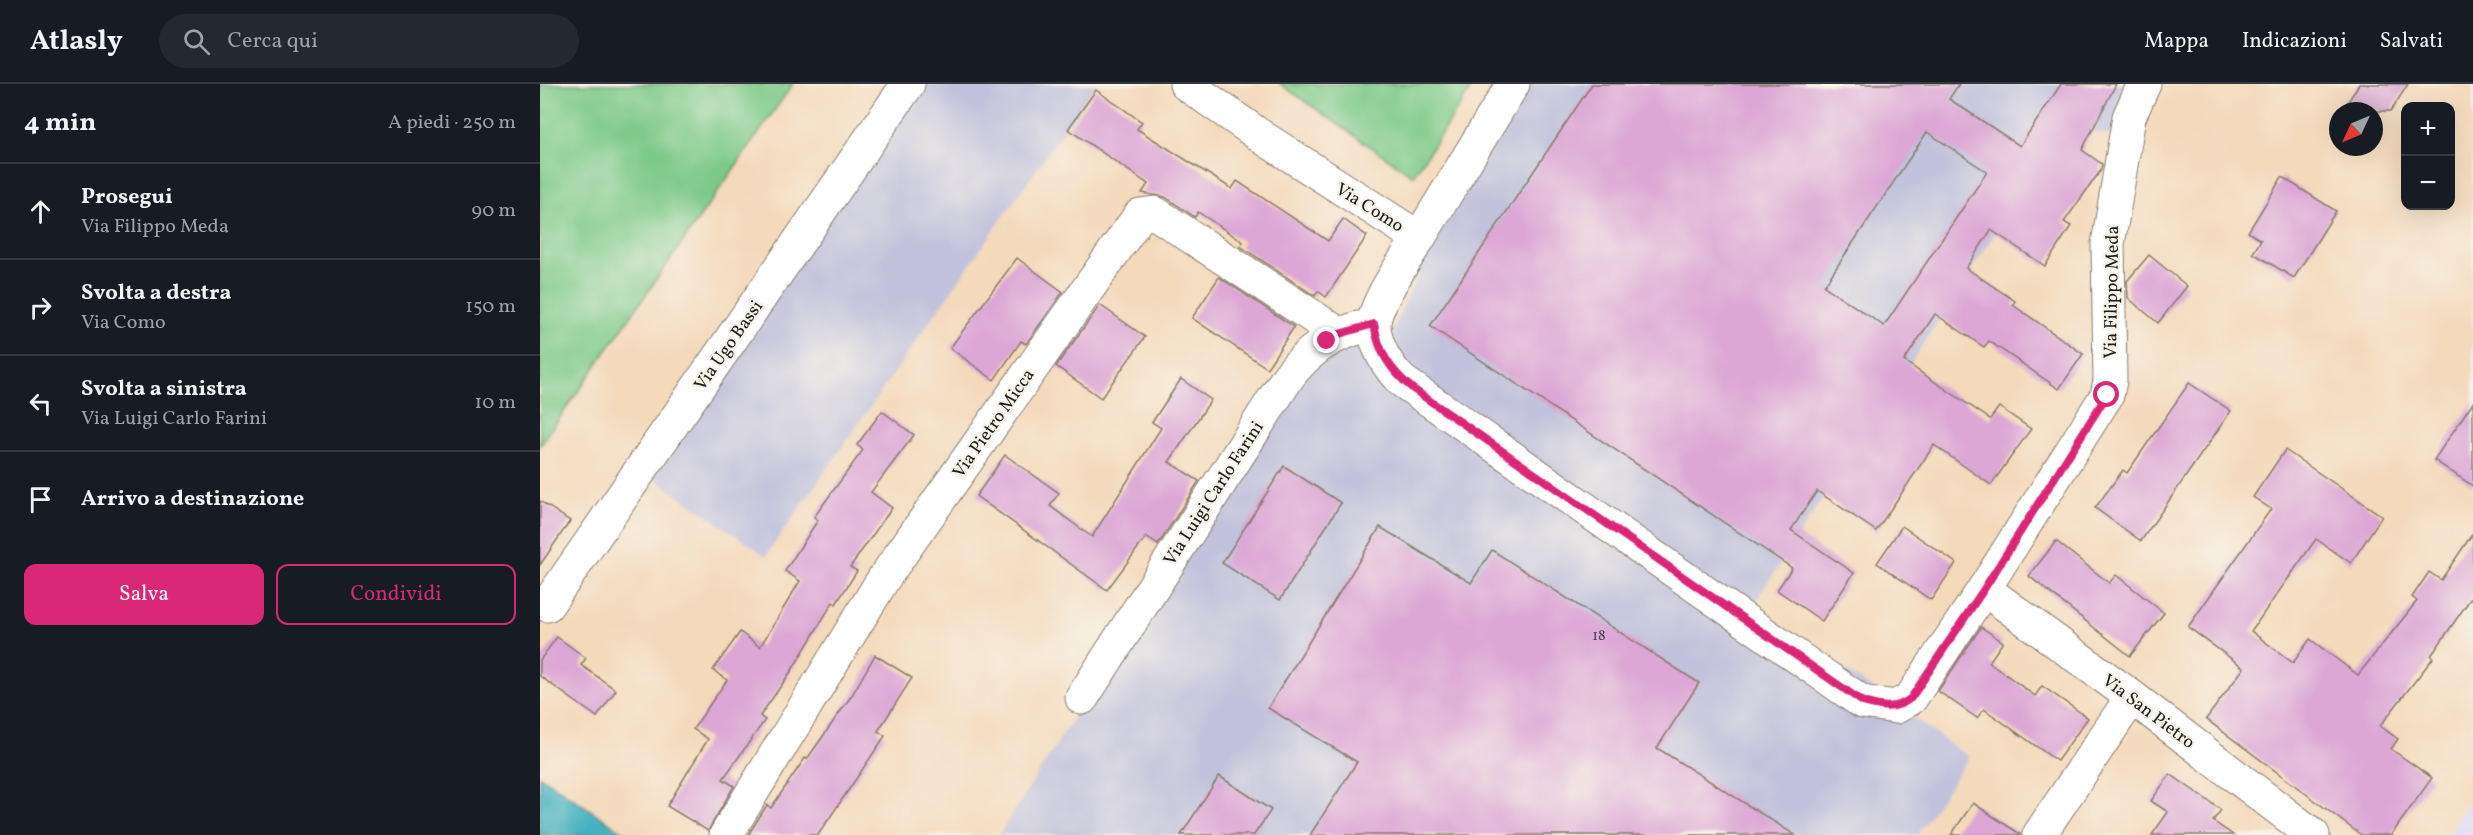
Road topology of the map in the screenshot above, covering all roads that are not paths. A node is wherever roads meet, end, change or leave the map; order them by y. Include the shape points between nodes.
1 (908, 84) edge
2 (1185, 84) edge
3 (1513, 84) edge
4 (2144, 84) edge
5 (1419, 238) junction
6 (1374, 324) junction
7 (1339, 334) junction
8 (1984, 589) junction
9 (547, 605) dead end
10 (2132, 697) junction
11 (1083, 698) dead end
12 (726, 835) edge
13 (2039, 835) edge
14 (2313, 835) edge

1 - 9 street, Via Ugo Bassi
2 - 5 street, Via Como
3 - 5 street
4 - 8 street, Via Filippo Meda via 2129,117 2108,244 2107,395
5 - 6 street, Via Como via 1387,290
6 - 7 street, Via Luigi Carlo Farini
6 - 8 street, Via Filippo Meda via 1385,360 1413,389 1863,702 1896,707 1911,698
7 - 11 street, Via Luigi Carlo Farini via 1309,352 1288,377
7 - 12 street, Via Pietro Micca via 1155,213 1140,215 884,578
8 - 10 street, Via San Pietro
10 - 13 street
10 - 14 street, Via San Pietro

